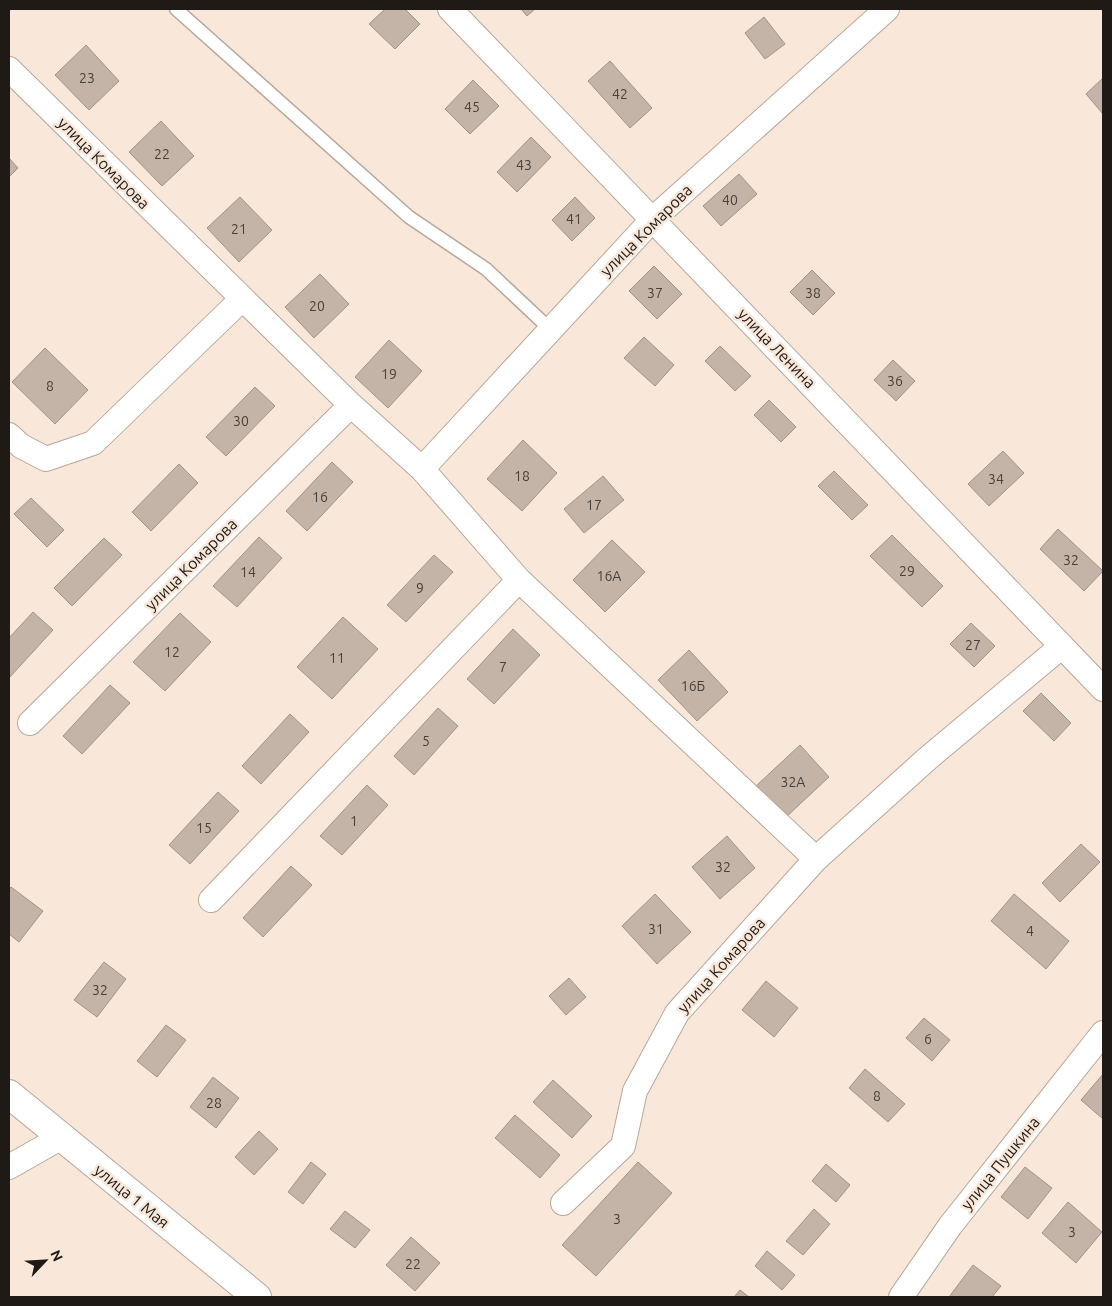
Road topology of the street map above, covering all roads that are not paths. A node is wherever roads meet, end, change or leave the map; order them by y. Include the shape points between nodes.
1 (176, 9) edge
2 (450, 9) edge
3 (887, 9) edge
4 (9, 69) edge
5 (653, 219) junction
6 (242, 299) junction
7 (551, 330) junction
8 (351, 405) junction
9 (9, 435) edge
10 (422, 469) junction
11 (519, 580) junction
12 (1062, 646) junction
13 (1103, 689) edge
14 (30, 723) dead end
15 (816, 859) junction
16 (211, 900) dead end
17 (1103, 1034) edge
18 (9, 1094) edge
19 (60, 1138) junction
20 (9, 1167) edge
21 (563, 1202) dead end
22 (257, 1297) edge
23 (902, 1297) edge

1 - 7 lane via 409,217 486,269
2 - 5 street, улица Ленина
3 - 5 street, улица Комарова
4 - 6 street, улица Комарова
5 - 7 street, улица Комарова
5 - 12 street, улица Ленина
6 - 8 street, улица Комарова
6 - 9 street via 93,443 46,459 21,446
7 - 10 street, улица Комарова
8 - 10 street, улица Комарова
8 - 14 street, улица Комарова
10 - 11 street, улица Комарова
11 - 15 street, улица Комарова
11 - 16 street
12 - 13 street, улица Ленина
12 - 15 street, улица Комарова via 927,759
15 - 21 street, улица Комарова via 677,1013 635,1091 623,1146
17 - 23 street, улица Пушкина via 950,1226
18 - 19 main road, улица 1 Мая
19 - 20 street
19 - 22 main road, улица 1 Мая

